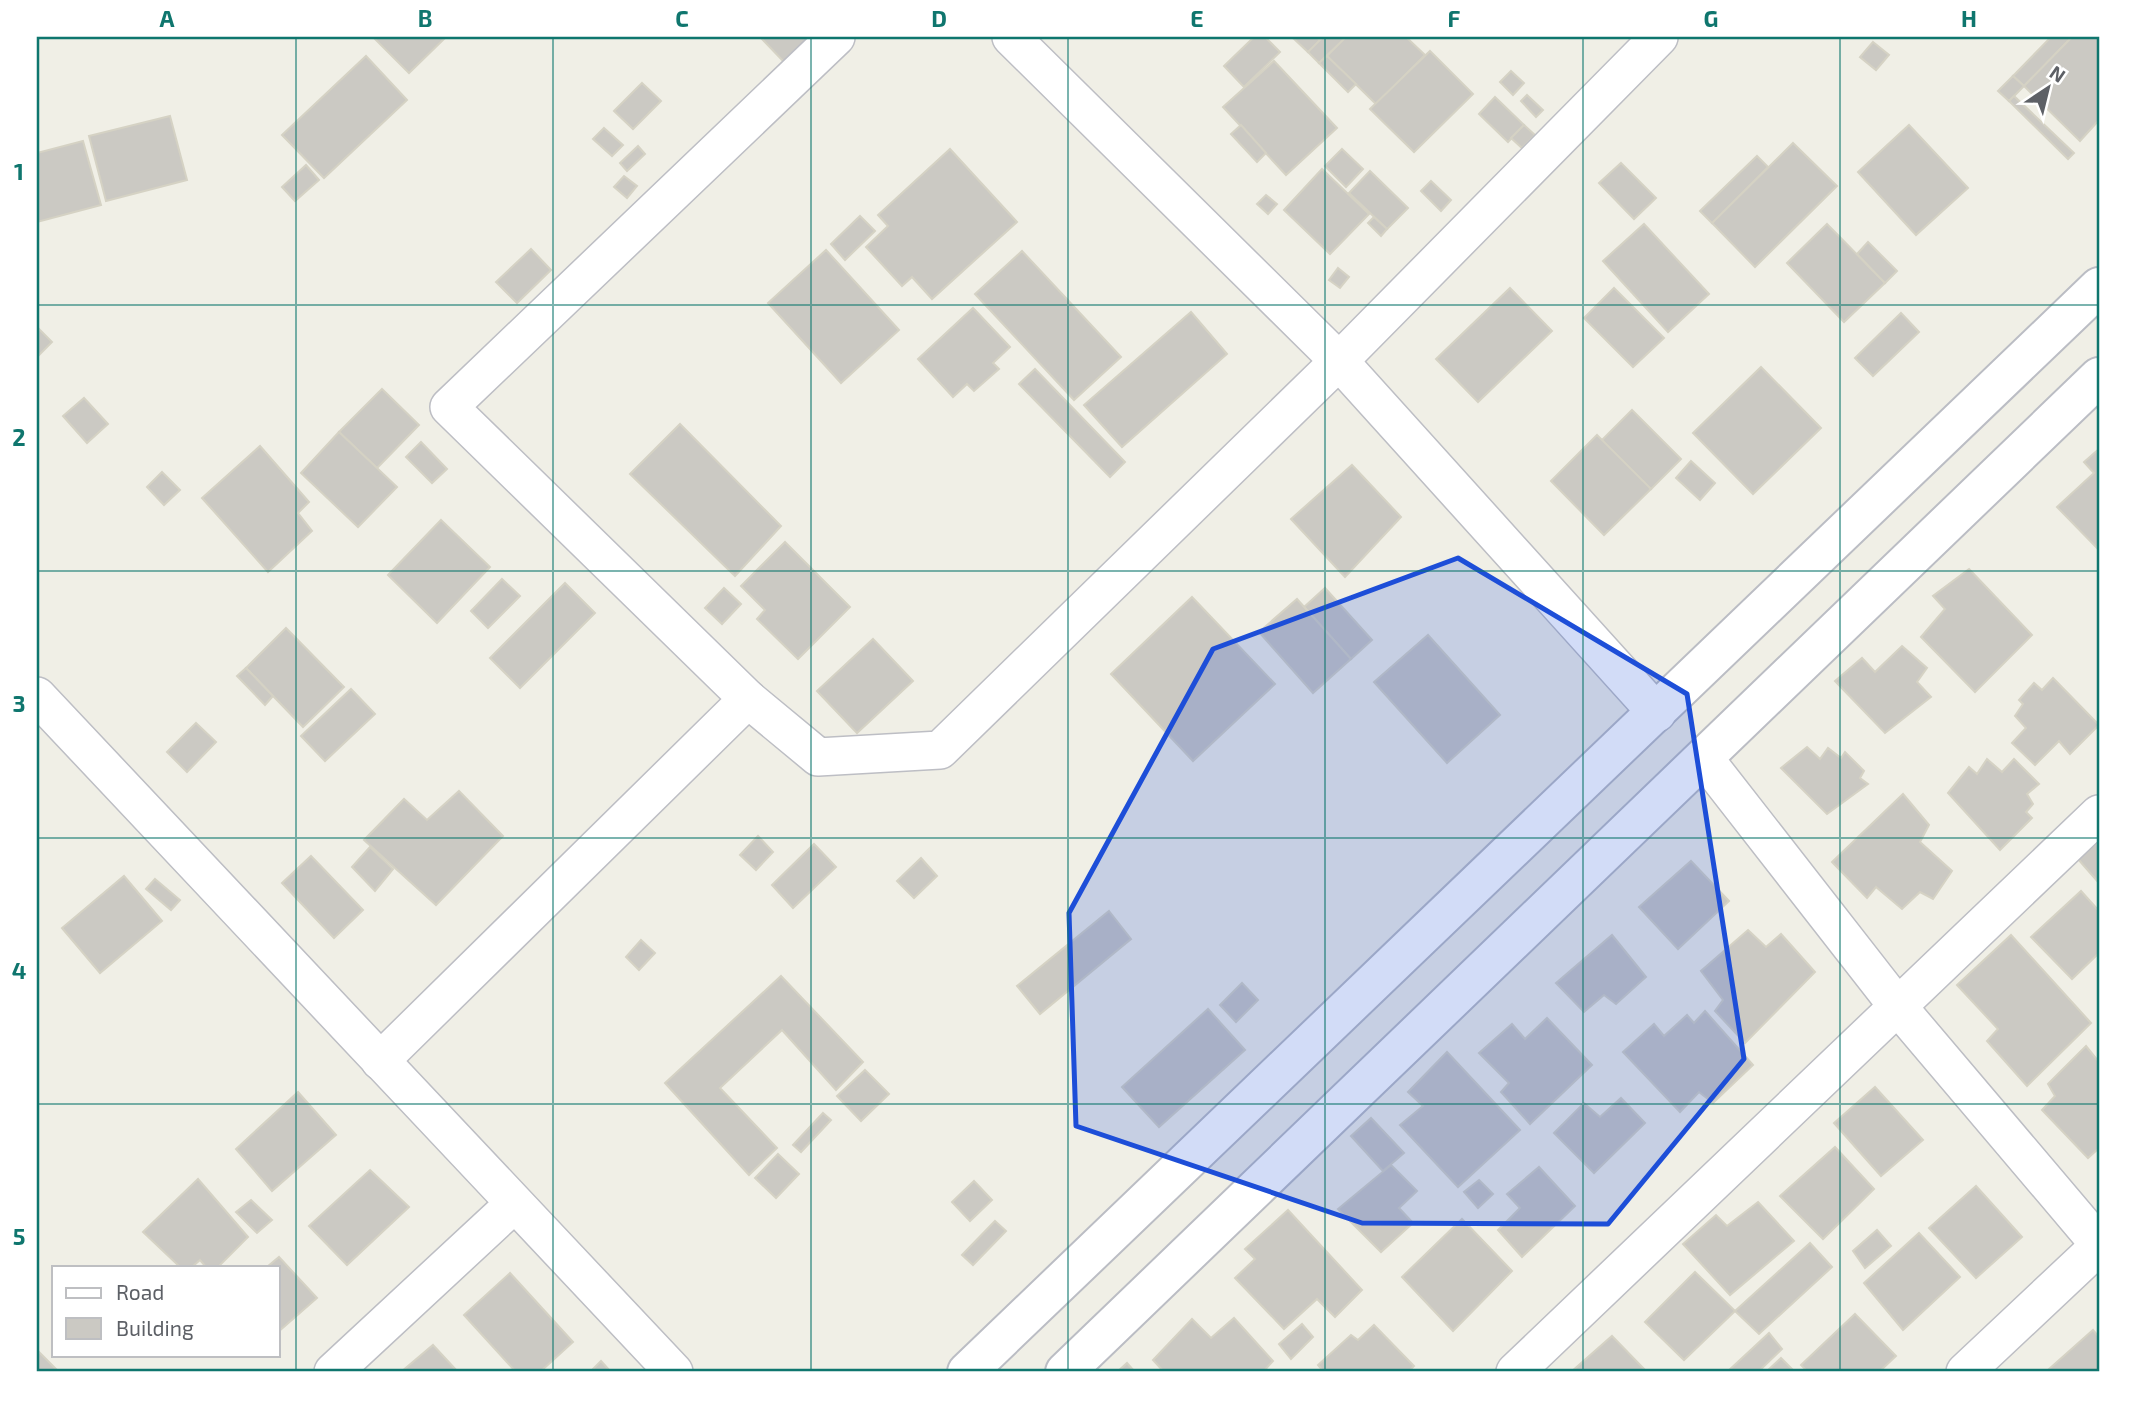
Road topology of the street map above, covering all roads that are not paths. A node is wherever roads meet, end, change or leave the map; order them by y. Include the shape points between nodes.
1 (836, 37) edge
2 (1012, 37) edge
3 (1659, 37) edge
4 (2099, 287) edge
5 (1339, 361) junction
6 (2099, 377) edge
7 (37, 695) edge
8 (748, 699) junction
9 (1657, 713) junction
10 (1703, 758) junction
11 (2099, 814) edge
12 (1899, 1008) junction
13 (380, 1061) junction
14 (514, 1204) junction
15 (2099, 1245) edge
16 (333, 1372) edge
17 (674, 1372) edge
18 (967, 1372) edge
19 (1065, 1372) edge
20 (1515, 1372) edge
21 (1965, 1372) edge

1 - 8 street via 449,407
2 - 5 street
3 - 5 street
4 - 9 street
5 - 8 street via 940,750 818,757
5 - 9 street
6 - 10 street
7 - 13 street
8 - 13 street
9 - 18 street
10 - 12 street
10 - 19 street
11 - 12 street
12 - 15 street
12 - 20 street
13 - 14 street
14 - 16 street
14 - 17 street
15 - 21 street

